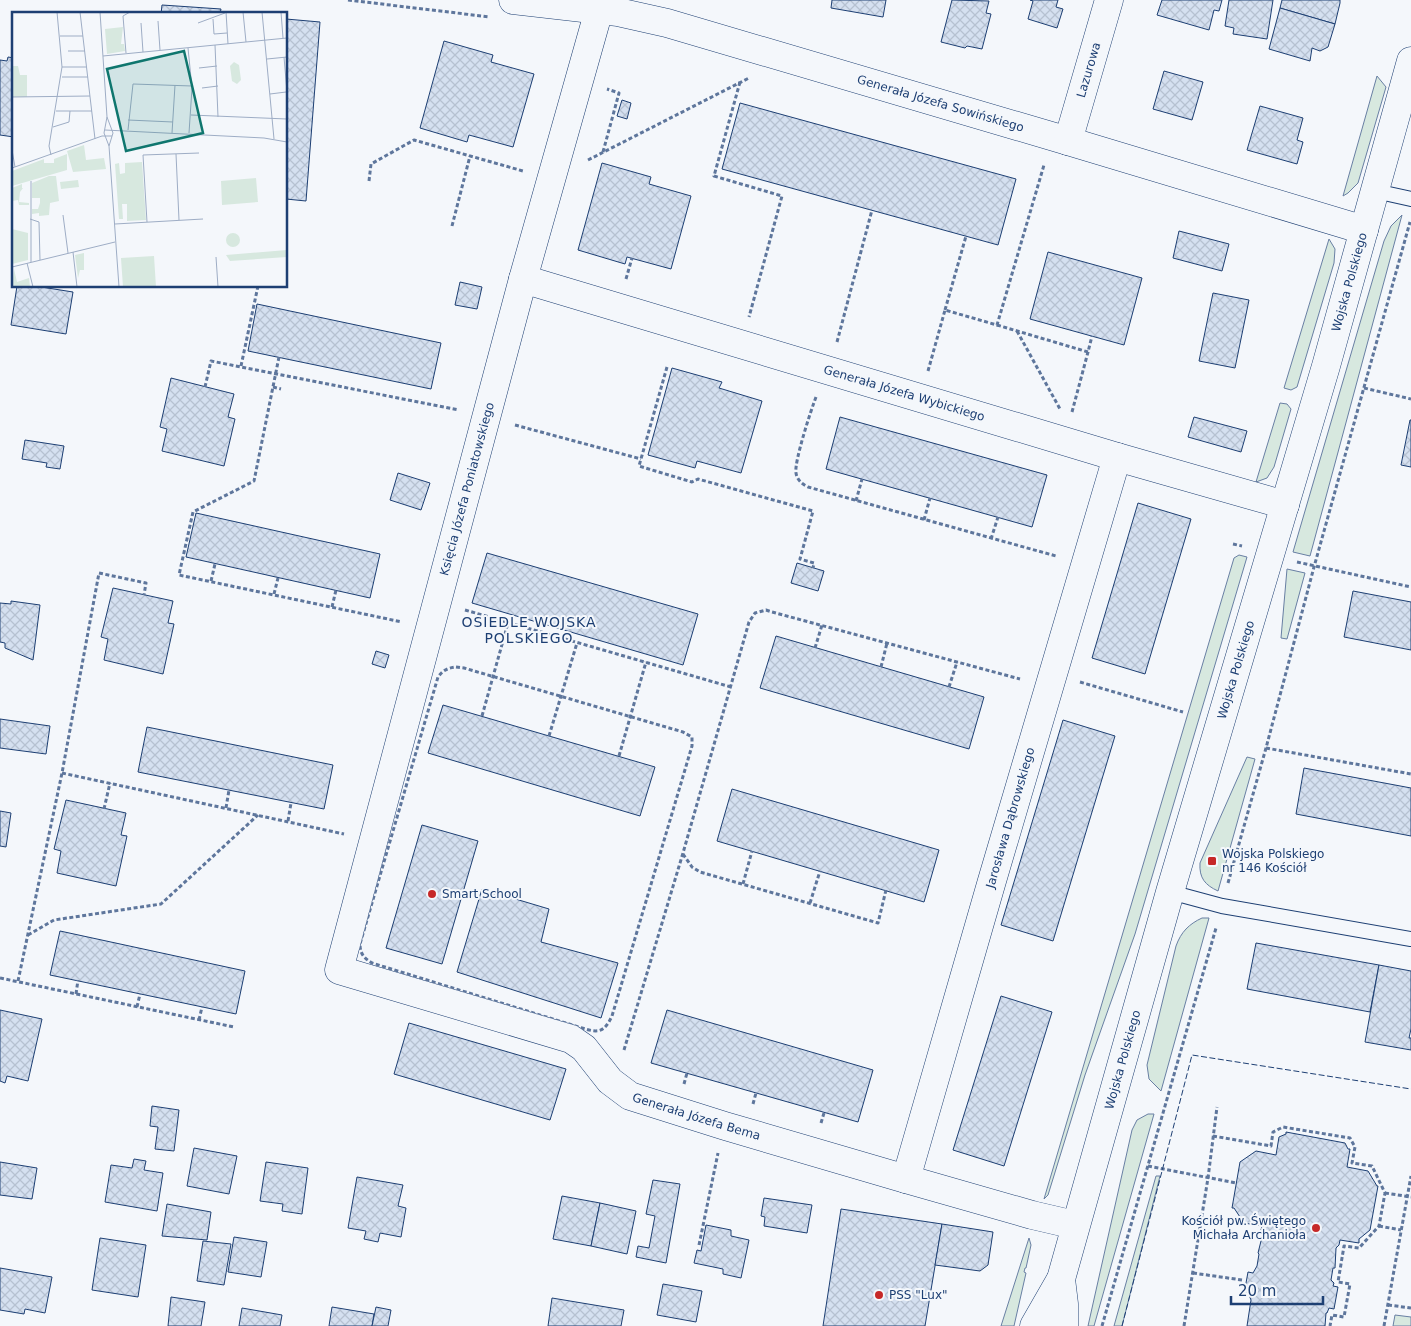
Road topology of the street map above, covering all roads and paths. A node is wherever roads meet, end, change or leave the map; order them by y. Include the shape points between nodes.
1 (512, 0) edge
2 (1109, 0) edge
3 (599, 10) junction
4 (1411, 61) edge
5 (755, 74) dead end
6 (740, 82) junction
7 (619, 93) dead end
8 (1068, 141) junction
9 (603, 152) junction
10 (470, 156) junction
11 (583, 163) dead end
12 (1044, 164) dead end
13 (369, 180) dead end
14 (551, 180) junction
15 (1375, 191) junction
16 (1411, 199) edge
17 (872, 210) dead end
18 (1411, 219) edge
19 (452, 226) dead end
20 (1364, 230) junction
21 (966, 236) dead end
22 (632, 258) dead end
23 (523, 279) junction
24 (625, 280) dead end
25 (258, 288) edge
26 (945, 310) junction
27 (747, 324) dead end
28 (997, 325) junction
29 (1017, 331) junction
30 (1092, 336) dead end
31 (837, 346) dead end
32 (1088, 352) junction
33 (279, 357) dead end
34 (241, 366) junction
35 (666, 367) dead end
36 (928, 372) dead end
37 (276, 373) junction
38 (205, 386) dead end
39 (273, 387) junction
40 (1364, 388) junction
41 (281, 389) dead end
42 (819, 392) dead end
43 (1411, 399) edge
44 (1064, 416) dead end
45 (1072, 416) dead end
46 (486, 417) junction
47 (1117, 457) junction
48 (641, 459) junction
49 (862, 479) dead end
50 (930, 498) dead end
51 (856, 500) junction
52 (1285, 505) junction
53 (998, 517) dead end
54 (924, 520) junction
55 (991, 538) junction
56 (1060, 557) dead end
57 (1290, 560) dead end
58 (215, 564) dead end
59 (1314, 567) junction
60 (813, 568) dead end
61 (278, 578) dead end
62 (211, 581) junction
63 (1411, 587) edge
64 (336, 590) dead end
65 (274, 594) junction
66 (144, 595) dead end
67 (332, 607) junction
68 (464, 610) dead end
69 (508, 623) junction
70 (822, 625) junction
71 (430, 627) junction
72 (577, 643) junction
73 (887, 643) junction
74 (815, 648) dead end
75 (646, 662) junction
76 (956, 662) junction
77 (881, 667) dead end
78 (493, 676) junction
79 (1073, 680) dead end
80 (1026, 681) dead end
81 (731, 687) junction
82 (949, 687) dead end
83 (561, 696) junction
84 (1183, 712) dead end
85 (482, 716) dead end
86 (630, 717) junction
87 (549, 736) dead end
88 (1266, 748) junction
89 (619, 756) dead end
90 (62, 773) junction
91 (1411, 774) edge
92 (110, 783) junction
93 (229, 790) dead end
94 (291, 803) dead end
95 (104, 808) dead end
96 (226, 808) junction
97 (258, 815) junction
98 (288, 821) junction
99 (381, 841) junction
100 (752, 851) dead end
101 (683, 853) junction
102 (820, 871) dead end
103 (743, 884) junction
104 (886, 890) dead end
105 (1170, 892) junction
106 (810, 904) junction
107 (1222, 906) junction
108 (27, 936) junction
109 (1411, 939) edge
110 (339, 970) joint
111 (0, 978) edge
112 (78, 980) dead end
113 (18, 981) junction
114 (76, 994) junction
115 (140, 994) dead end
116 (137, 1007) junction
117 (202, 1007) dead end
118 (199, 1020) junction
119 (234, 1027) dead end
120 (623, 1054) dead end
121 (1217, 1107) dead end
122 (1213, 1136) junction
123 (1148, 1166) junction
124 (1411, 1176) edge
125 (1208, 1178) junction
126 (906, 1179) junction
127 (1236, 1183) dead end
128 (1385, 1193) junction
129 (1409, 1197) edge
130 (1076, 1225) junction
131 (1379, 1226) junction
132 (1401, 1230) junction
133 (1194, 1273) junction
134 (1061, 1279) junction
135 (1242, 1280) dead end
136 (1388, 1305) junction
137 (1411, 1308) edge
138 (1034, 1326) edge
139 (1064, 1326) edge
140 (1102, 1326) edge
141 (1184, 1326) edge
142 (1330, 1326) edge
143 (1384, 1326) edge

1 - 3 street, Generała Józefa Sowińskiego
2 - 8 street, Lazurowa
3 - 8 street, Generała Józefa Sowińskiego via 667,23
3 - 14 street, Księcia Józefa Poniatowskiego
4 - 15 street, Wojska Polskiego
5 - 6 path
6 - 9 path
6 - 27 path via 714,176 782,196
7 - 9 path
8 - 20 street, Generała Józefa Sowińskiego
9 - 11 path
10 - 13 path via 414,140 371,164
10 - 14 path
10 - 19 path
12 - 28 path
14 - 23 street, Księcia Józefa Poniatowskiego
15 - 16 lane
15 - 20 street, Wojska Polskiego
17 - 31 path
18 - 40 path
20 - 52 street, Wojska Polskiego
21 - 26 path
22 - 24 path
23 - 46 street, Księcia Józefa Poniatowskiego
23 - 47 street, Generała Józefa Wybickiego
25 - 34 path
26 - 28 path
26 - 36 path
28 - 29 path
29 - 32 path
29 - 44 path
30 - 32 path
32 - 45 path
33 - 37 path
34 - 37 path
34 - 38 path via 211,361
35 - 48 path
37 - 39 path
37 - 46 path
39 - 41 path
39 - 62 path via 254,480 193,512 179,575
40 - 43 path
40 - 59 path
42 - 51 path via 799,454 796,474 808,487
46 - 48 path
46 - 71 street, Księcia Józefa Poniatowskiego
47 - 52 street, Generała Józefa Wybickiego
47 - 126 street, Jarosława Dąbrowskiego
48 - 60 path via 639,466 813,511 800,559 814,563
49 - 51 path
50 - 54 path
51 - 54 path
52 - 105 street, Wojska Polskiego
53 - 55 path
54 - 55 path
55 - 56 path
57 - 59 path
58 - 62 path
59 - 63 path
59 - 88 path
61 - 65 path
62 - 65 path
64 - 67 path
65 - 67 path
66 - 90 path via 146,582 99,573
67 - 71 path
68 - 69 path
69 - 72 path
69 - 78 path
70 - 73 path
70 - 74 path
70 - 81 path via 766,610 755,613 749,622
71 - 99 street, Księcia Józefa Poniatowskiego
72 - 75 path
72 - 83 path
73 - 76 path
73 - 77 path
75 - 81 path
75 - 86 path
76 - 80 path
76 - 82 path
78 - 83 path
78 - 85 path
78 - 99 path via 456,667 442,671
79 - 84 path
81 - 101 path
83 - 86 path
83 - 87 path
86 - 89 path
86 - 99 path via 683,732 693,740 612,1016 604,1029 582,1028 366,960 360,944
88 - 91 path
88 - 107 path
90 - 92 path
90 - 108 path
92 - 95 path
92 - 96 path
93 - 96 path
94 - 98 path
96 - 97 path
97 - 98 path
97 - 108 path via 161,904 54,920
98 - 99 path
99 - 110 street, Księcia Józefa Poniatowskiego
100 - 103 path
101 - 103 path via 692,867 700,872
101 - 120 path
102 - 106 path
103 - 106 path
104 - 106 path via 878,923
105 - 107 lane
105 - 130 street, Wojska Polskiego
107 - 109 lane
107 - 123 path
108 - 113 path
110 - 126 street, Generała Józefa Bema via 571,1039 584,1048 617,1088 630,1096
111 - 113 path
112 - 114 path
113 - 114 path
114 - 116 path
115 - 116 path
116 - 118 path
117 - 118 path
118 - 119 path
121 - 122 path
122 - 125 path
122 - 128 path via 1270,1146 1273,1132 1283,1127 1350,1138 1355,1147 1352,1163 1372,1166
123 - 125 path
123 - 140 path
124 - 129 path
125 - 127 path
125 - 133 path
126 - 130 street, Generała Józefa Bema
128 - 129 path
128 - 131 path
129 - 132 path
130 - 134 street, Wojska Polskiego
131 - 132 path
131 - 142 path via 1359,1248 1344,1246 1338,1282 1350,1284 1344,1317 1332,1315
132 - 136 path
133 - 135 path
133 - 141 path
134 - 138 street, Wojska Polskiego
134 - 139 street, Wojska Polskiego
136 - 137 path
136 - 143 path

